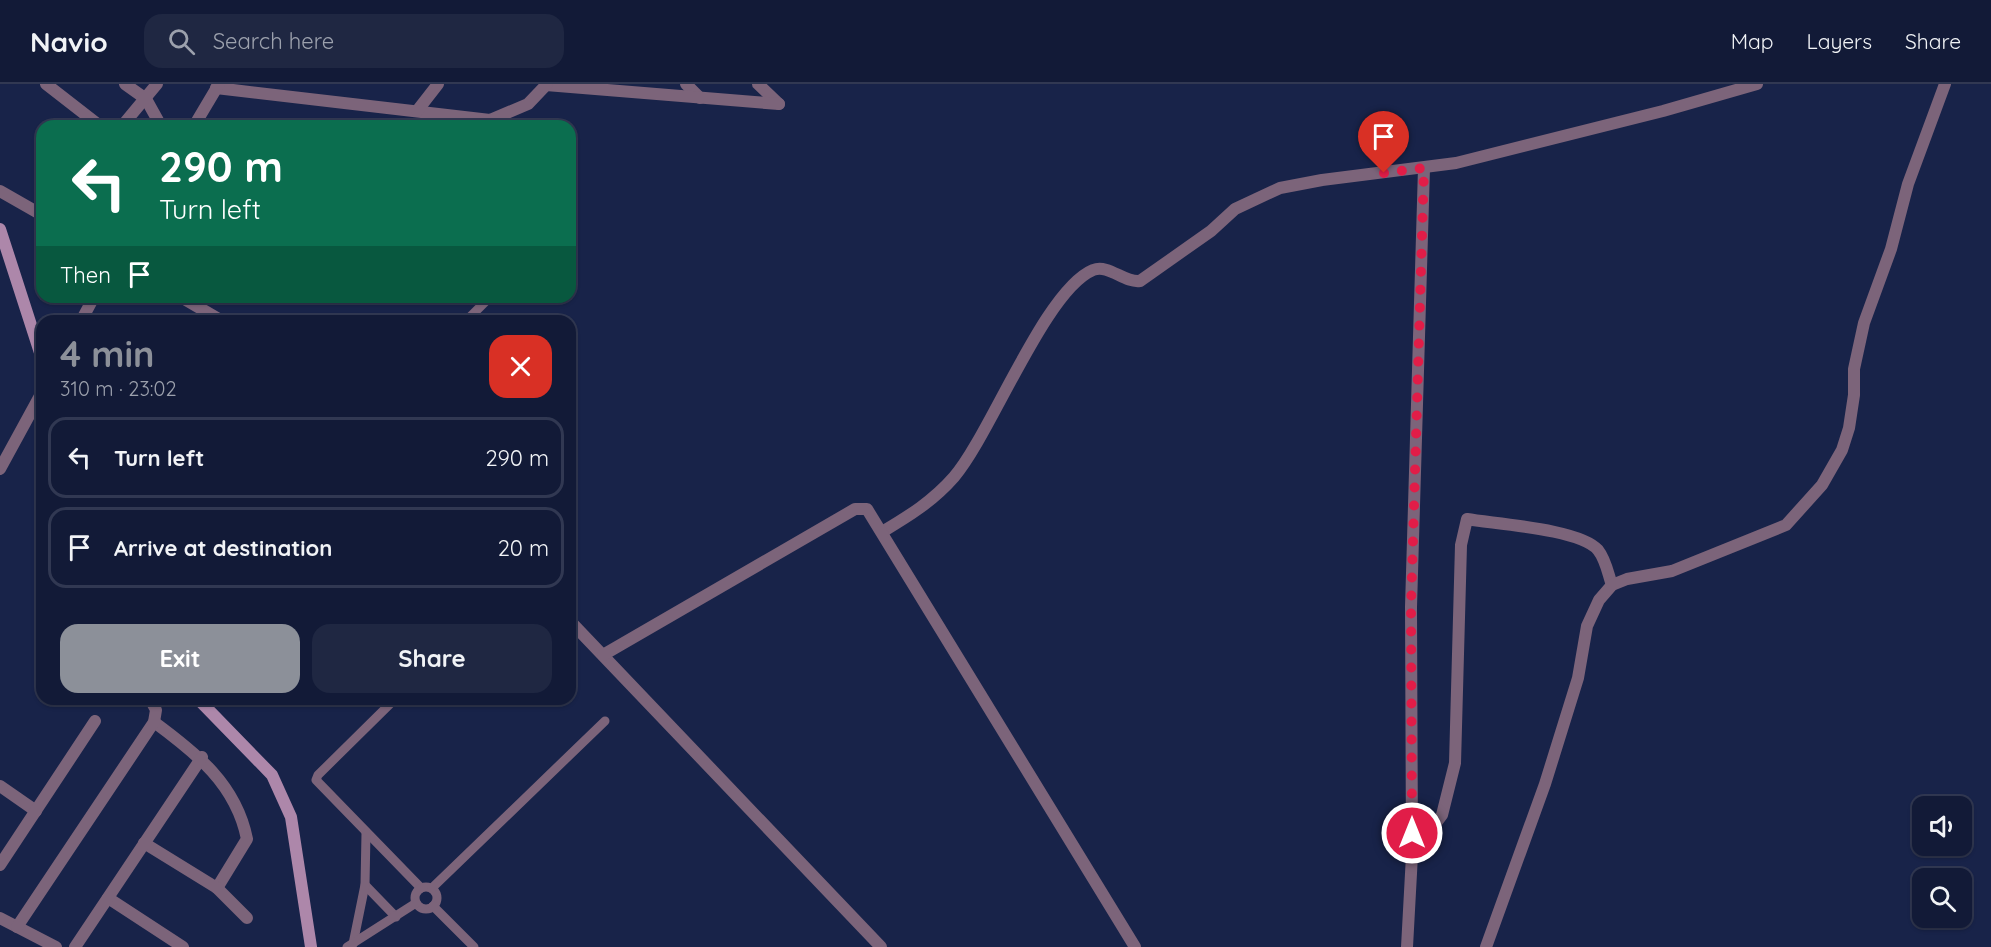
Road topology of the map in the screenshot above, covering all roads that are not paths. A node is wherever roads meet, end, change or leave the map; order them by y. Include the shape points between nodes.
1 (46, 84) edge
2 (125, 84) edge
3 (157, 84) edge
4 (438, 84) edge
5 (687, 84) edge
6 (758, 84) edge
7 (1757, 84) edge
8 (1945, 84) edge
9 (547, 85) edge
10 (217, 86) edge
11 (614, 87) edge
12 (700, 98) junction
13 (146, 99) junction
14 (417, 111) junction
15 (92, 120) edge
16 (127, 120) edge
17 (158, 120) edge
18 (197, 120) edge
19 (1424, 168) junction
20 (0, 191) edge
21 (36, 212) edge
22 (0, 229) edge
23 (191, 303) edge
24 (484, 303) edge
25 (212, 315) edge
26 (472, 315) edge
27 (36, 340) edge
28 (36, 403) edge
29 (0, 469) edge
30 (882, 532) junction
31 (1612, 585) junction
32 (576, 627) edge
33 (603, 656) junction
34 (153, 705) edge
35 (204, 705) edge
36 (389, 705) edge
37 (95, 721) dead end
38 (605, 721) dead end
39 (154, 722) junction
40 (202, 757) junction
41 (0, 786) edge
42 (36, 810) junction
43 (366, 833) junction
44 (144, 843) junction
45 (1412, 855) junction
46 (0, 865) edge
47 (365, 885) junction
48 (216, 888) junction
49 (421, 888) junction
50 (432, 888) junction
51 (108, 898) junction
52 (416, 903) junction
53 (433, 906) junction
54 (396, 917) junction
55 (0, 918) edge
56 (247, 918) dead end
57 (17, 927) junction
58 (350, 945) edge
59 (56, 947) edge
60 (75, 947) edge
61 (183, 947) edge
62 (311, 947) edge
63 (474, 947) edge
64 (881, 947) edge
65 (1135, 947) edge
66 (1407, 947) edge
67 (1486, 947) edge

1 - 15 street
2 - 13 street
3 - 13 street
4 - 14 street
5 - 12 street
6 - 12 street via 779,104
7 - 19 street via 1546,141
8 - 31 street via 1864,322 1854,369 1849,428 1842,450 1822,485 1786,525 1672,572
9 - 11 street
9 - 14 street via 528,104 490,120
10 - 14 street
10 - 18 street
11 - 12 street
13 - 16 street
13 - 17 street
19 - 30 street via 1280,188 1235,209 1211,231 1140,281 1131,282 1103,269 1078,280 1051,314 955,477 927,505
19 - 45 street via 1411,607
20 - 21 street
22 - 27 street
23 - 25 street
24 - 26 lane
28 - 29 street
30 - 33 street via 867,509 855,509
30 - 65 street
31 - 45 street via 1597,549 1582,539 1467,519 1461,545 1455,763 1442,815
31 - 67 street via 1599,600 1587,626 1578,678 1545,784
32 - 33 street
33 - 64 street
34 - 39 street
35 - 62 street via 272,775 282,796 291,817
36 - 43 lane via 316,780
37 - 42 street
38 - 50 lane
39 - 40 street
39 - 57 street
40 - 44 street
40 - 48 street via 244,823 247,839
41 - 42 street
42 - 46 street
43 - 47 lane
43 - 49 lane
44 - 48 street
44 - 51 street
45 - 66 street
47 - 54 lane
47 - 58 lane
48 - 56 street
49 - 50 lane
49 - 52 lane via 416,892
50 - 53 lane via 437,899
51 - 60 street
51 - 61 street
52 - 53 lane via 425,909
52 - 54 lane
53 - 63 lane
54 - 58 lane
55 - 57 street
57 - 59 street

